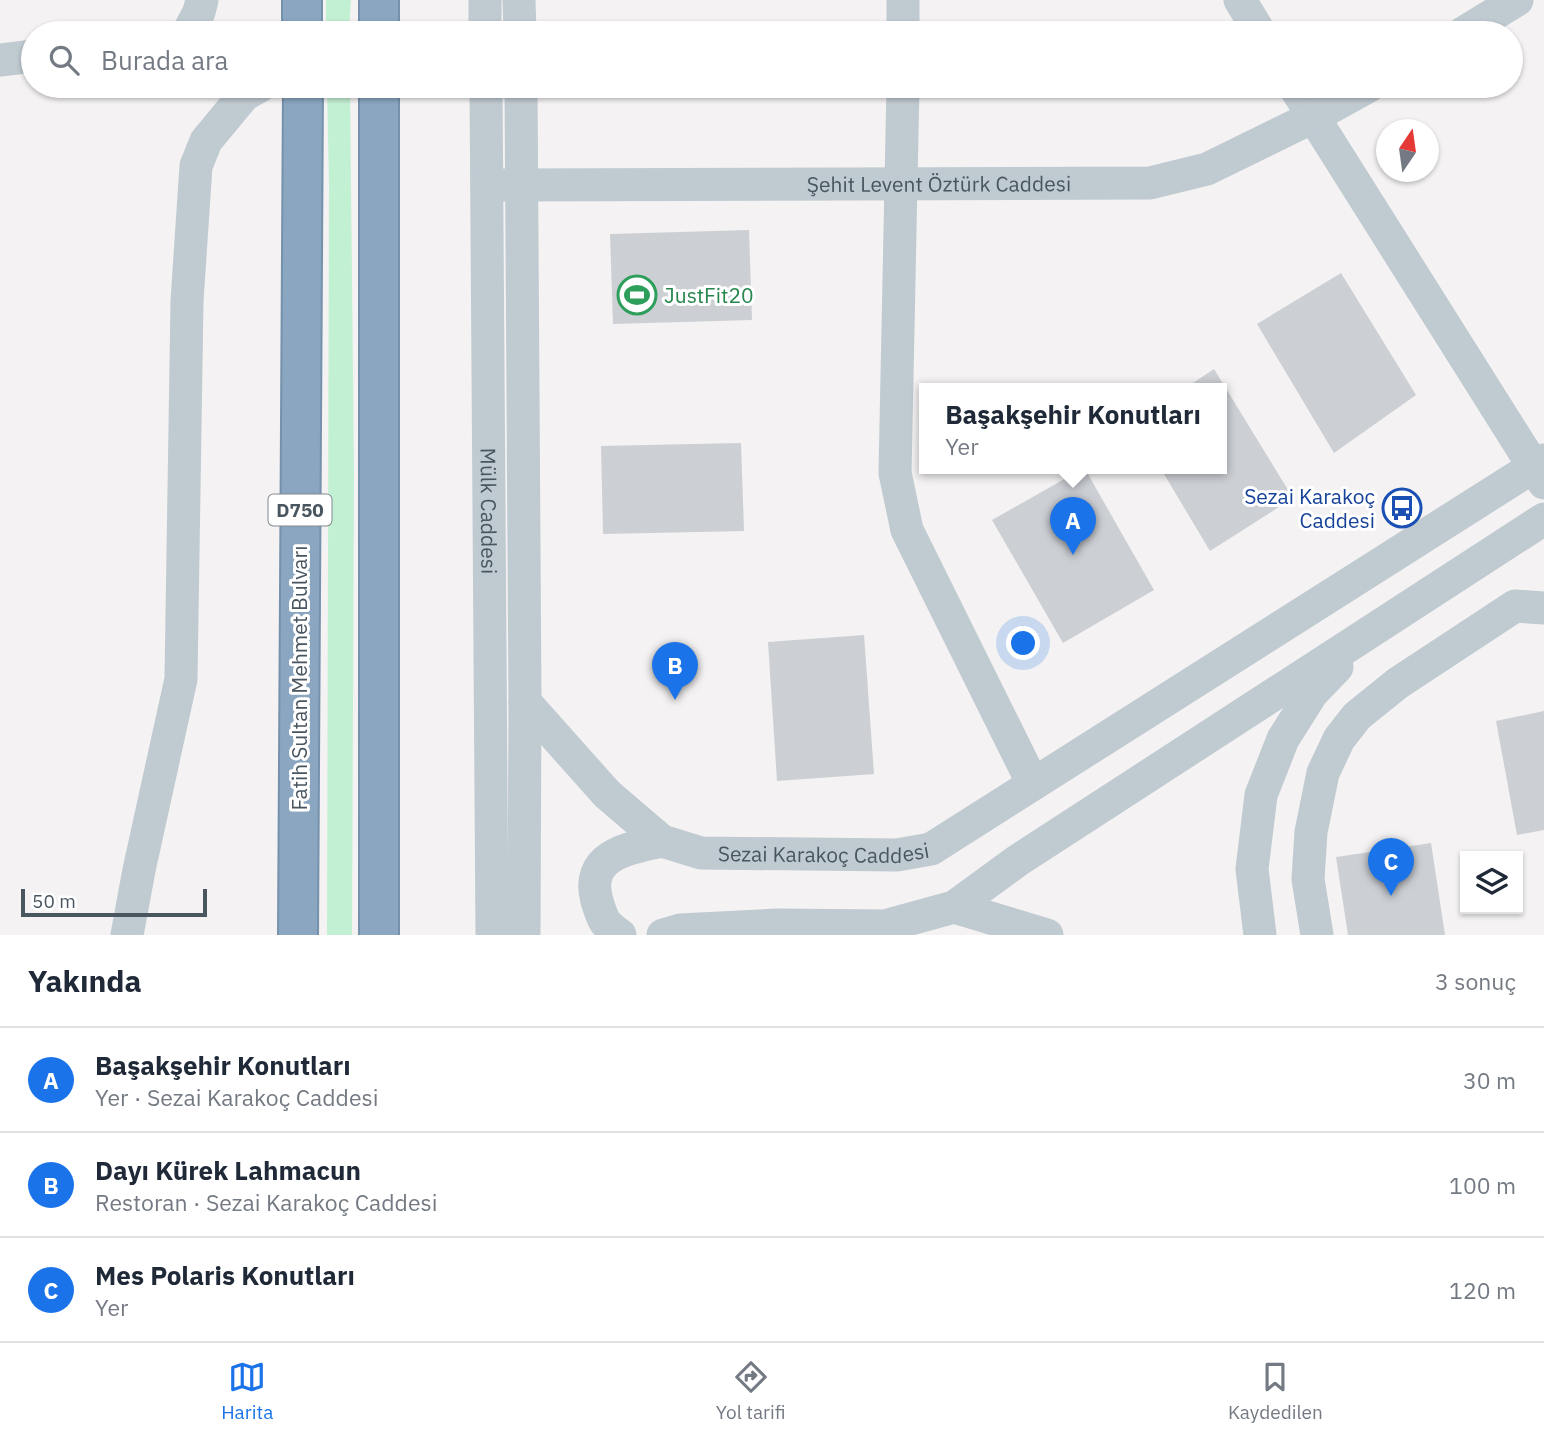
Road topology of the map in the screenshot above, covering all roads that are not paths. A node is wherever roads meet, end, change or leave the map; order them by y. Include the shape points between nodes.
1 (202, 0) edge
2 (302, 0) edge
3 (379, 0) edge
4 (485, 0) edge
5 (519, 0) edge
6 (903, 0) edge
7 (1240, 0) edge
8 (1517, 0) edge
9 (194, 21) edge
10 (302, 21) edge
11 (379, 21) edge
12 (485, 21) edge
13 (520, 21) edge
14 (903, 21) edge
15 (1253, 21) edge
16 (1483, 21) edge
17 (21, 57) edge
18 (0, 60) edge
19 (242, 98) edge
20 (303, 98) edge
21 (379, 98) edge
22 (486, 98) edge
23 (521, 98) edge
24 (903, 98) edge
25 (1301, 98) edge
26 (1347, 98) edge
27 (1313, 117) junction
28 (522, 184) junction
29 (487, 185) junction
30 (902, 185) junction
31 (1541, 470) edge
32 (1544, 519) edge
33 (1544, 608) edge
34 (1369, 634) junction
35 (525, 702) junction
36 (1033, 784) junction
37 (662, 841) junction
38 (954, 907) junction
39 (127, 935) edge
40 (298, 935) edge
41 (379, 935) edge
42 (492, 935) edge
43 (524, 935) edge
44 (620, 935) edge
45 (663, 935) edge
46 (1047, 935) edge
47 (1260, 935) edge
48 (1317, 935) edge

1 - 9 street
2 - 10 highway
3 - 11 highway
4 - 12 street
5 - 13 street
6 - 14 street
7 - 15 street
8 - 16 street
17 - 18 street
19 - 39 street via 206,141 197,166 187,302 181,679
20 - 40 highway, Fatih Sultan Mehmet Bulvarı / D750
21 - 41 highway
22 - 29 street, Mülk Caddesi
23 - 28 street, Mülk Caddesi
24 - 30 street
25 - 27 street
26 - 27 street, Şehit Levent Öztürk Caddesi
27 - 30 street, Şehit Levent Öztürk Caddesi via 1207,169 1150,183
27 - 31 street
28 - 29 street, Şehit Levent Öztürk Caddesi
28 - 30 street, Şehit Levent Öztürk Caddesi
28 - 35 street, Mülk Caddesi
29 - 42 street, Mülk Caddesi
30 - 36 street via 895,473 900,505 907,530
31 - 36 street, Sezai Karakoç Caddesi
32 - 34 street
33 - 48 street via 1515,606 1398,683 1357,716 1339,738 1323,773 1311,832 1308,879
34 - 38 street via 1017,861
34 - 47 street via 1312,692 1283,739 1261,795 1252,869
35 - 37 street, Sezai Karakoç Caddesi via 607,794
35 - 43 street, Mülk Caddesi
36 - 37 street, Sezai Karakoç Caddesi via 931,849 897,855 701,853
37 - 44 street, Sezai Karakoç Caddesi via 621,850 600,866 593,887 604,923
38 - 45 street via 885,926 777,925
38 - 46 street

